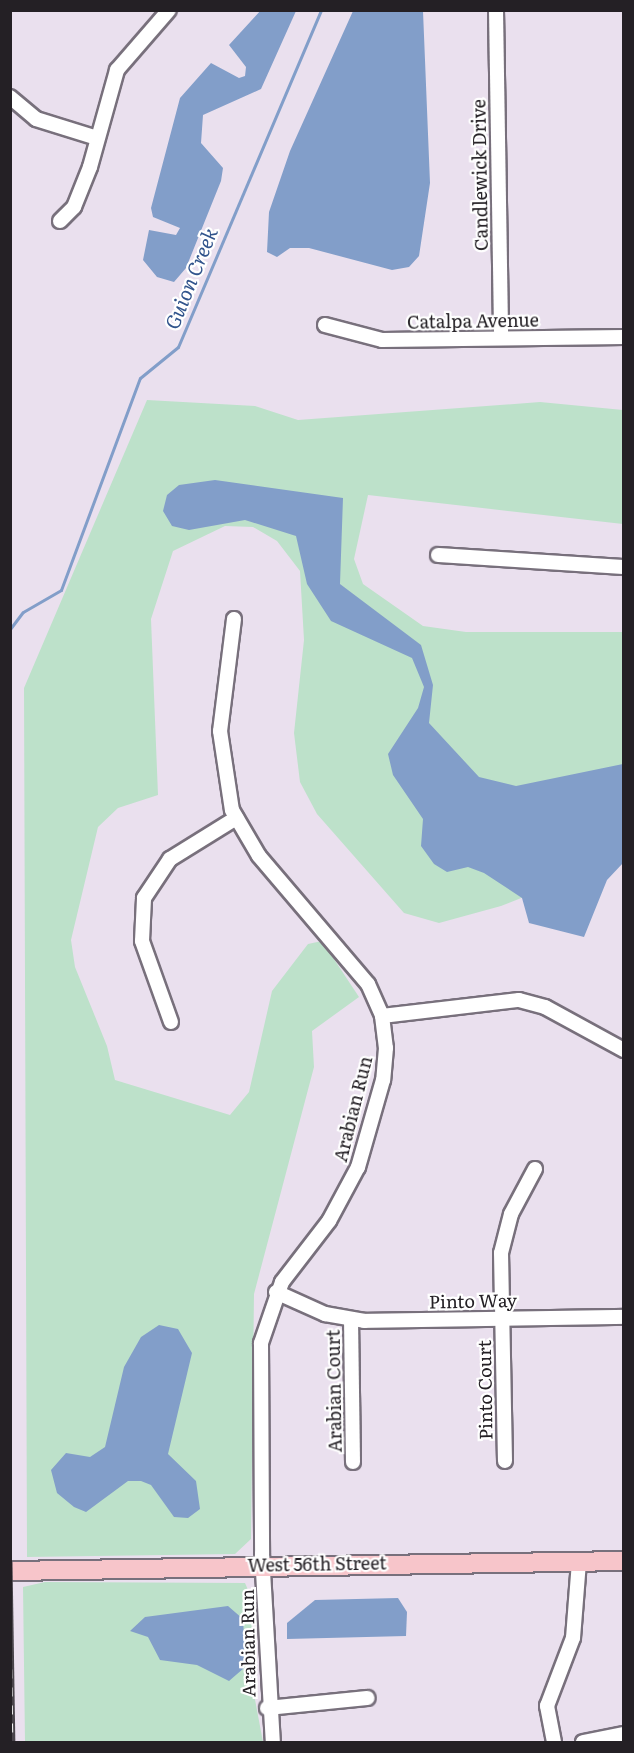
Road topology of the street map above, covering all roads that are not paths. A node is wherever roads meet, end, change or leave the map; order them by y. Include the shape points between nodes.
1 (169, 10) edge
2 (496, 10) edge
3 (10, 97) edge
4 (97, 138) junction
5 (60, 221) dead end
6 (325, 325) dead end
7 (624, 337) edge
8 (501, 339) junction
9 (438, 555) dead end
10 (624, 567) edge
11 (234, 619) dead end
12 (236, 818) junction
13 (382, 1016) junction
14 (171, 1022) dead end
15 (624, 1050) edge
16 (535, 1169) dead end
17 (276, 1292) junction
18 (624, 1317) edge
19 (351, 1319) junction
20 (501, 1319) junction
21 (505, 1461) dead end
22 (353, 1462) dead end
23 (624, 1561) edge
24 (579, 1562) junction
25 (263, 1565) junction
26 (10, 1571) edge
27 (368, 1698) dead end
28 (267, 1708) junction
29 (624, 1734) edge
30 (273, 1743) edge
31 (554, 1743) edge
32 (584, 1743) edge

1 - 4 street via 117,70
2 - 8 street, Candlewick Drive
3 - 4 street via 46,124
4 - 5 street via 74,207
6 - 8 street, Catalpa Avenue via 382,340
7 - 8 street, Catalpa Avenue
9 - 10 street
11 - 12 street, Arabian Run via 220,740 224,780
12 - 13 street, Arabian Run via 262,860 363,976
12 - 14 street via 170,859 144,898 142,941
13 - 15 street via 519,1000 545,1007
13 - 17 street, Arabian Run via 384,1076 360,1163 329,1221
16 - 20 street, Pinto Court via 504,1235
17 - 19 street, Pinto Way via 324,1313
17 - 25 street, Arabian Run via 259,1365
18 - 20 street, Pinto Way
19 - 20 street, Pinto Way
19 - 22 street, Arabian Court
20 - 21 street, Pinto Court
23 - 24 main road, West 56th Street
24 - 25 main road, West 56th Street
24 - 31 street via 573,1638 547,1706
25 - 26 main road, West 56th Street
25 - 28 street, Arabian Run
27 - 28 street
28 - 30 street, Arabian Run
29 - 32 street

